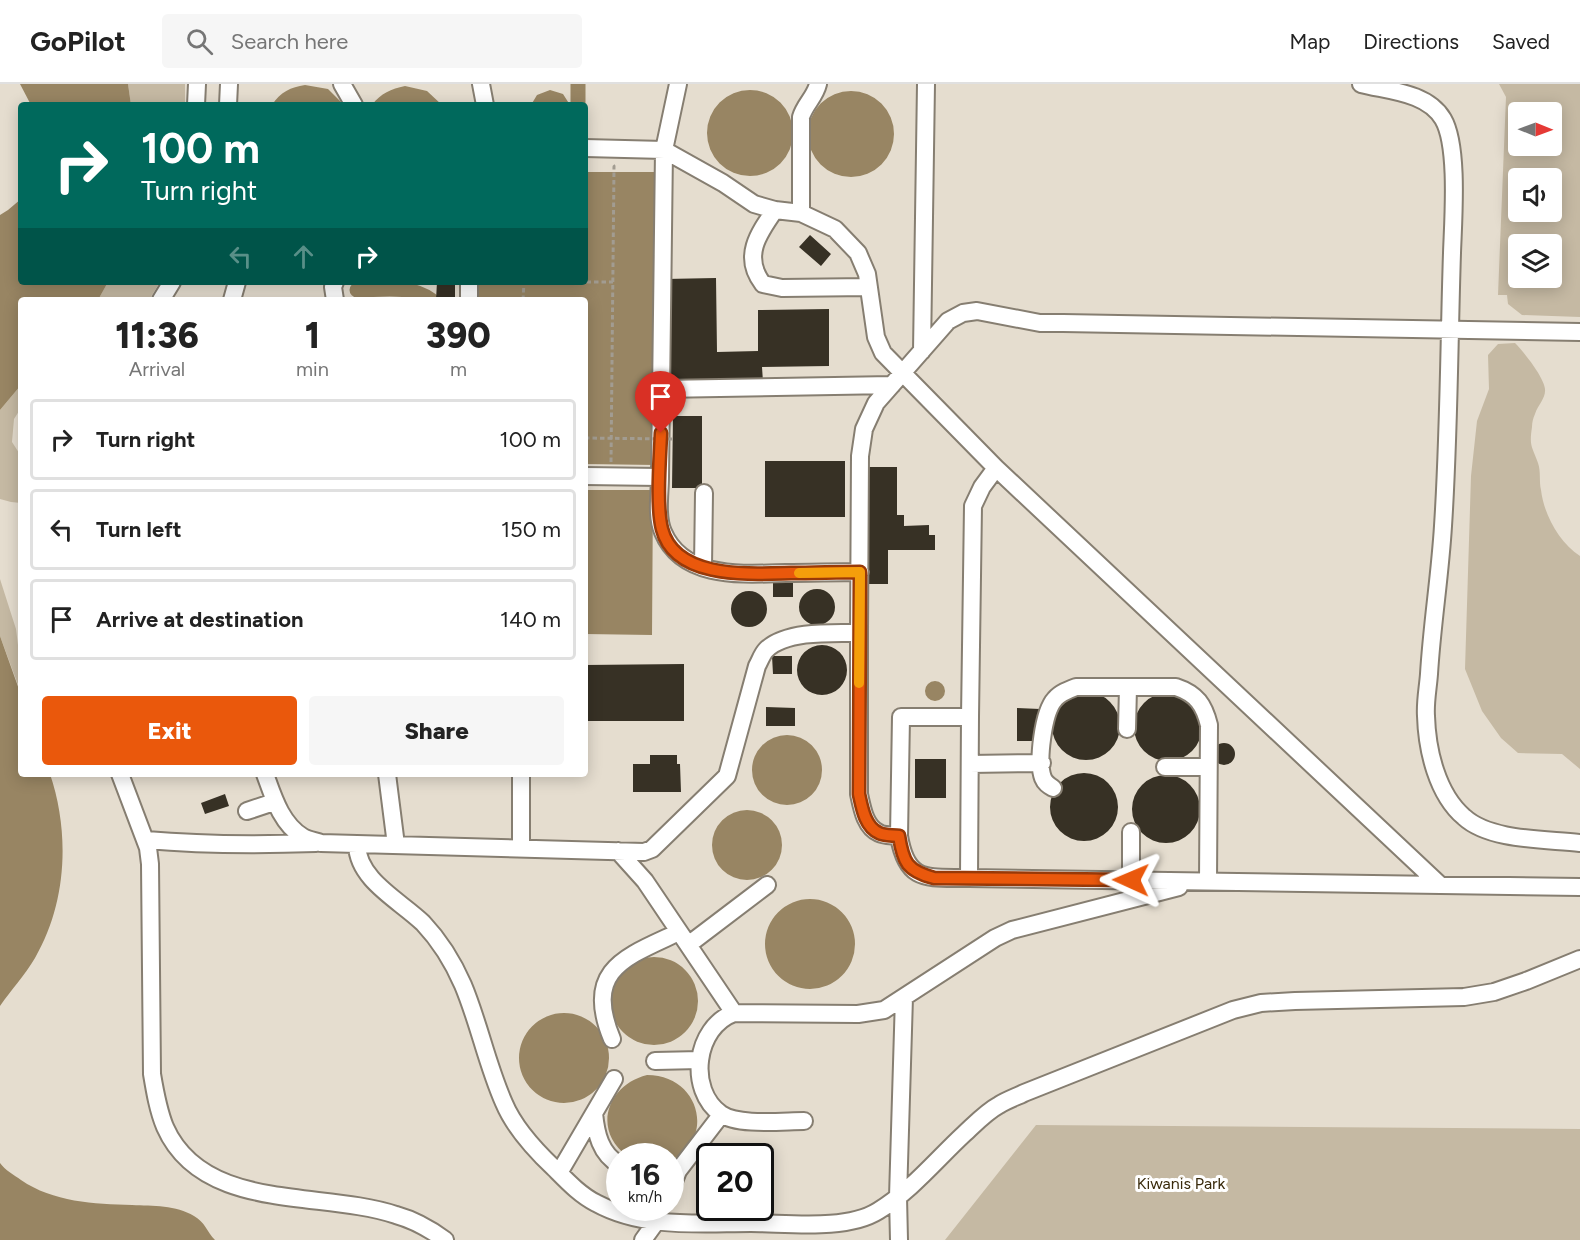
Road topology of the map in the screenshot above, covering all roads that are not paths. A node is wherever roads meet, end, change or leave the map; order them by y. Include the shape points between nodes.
1 (197, 84) edge
2 (229, 84) edge
3 (342, 84) edge
4 (818, 84) edge
5 (926, 84) edge
6 (1361, 84) edge
7 (481, 86) edge
8 (677, 87) edge
9 (196, 102) edge
10 (228, 102) edge
11 (352, 102) edge
12 (484, 102) edge
13 (588, 148) edge
14 (664, 150) junction
15 (775, 210) junction
16 (801, 213) junction
17 (869, 287) junction
18 (1449, 330) junction
19 (1580, 333) edge
20 (922, 351) junction
21 (897, 379) junction
22 (661, 389) junction
23 (996, 468) junction
24 (588, 476) edge
25 (660, 477) junction
26 (704, 493) dead end
27 (703, 567) junction
28 (860, 572) junction
29 (860, 633) junction
30 (1128, 687) junction
31 (970, 717) junction
32 (1127, 729) dead end
33 (1042, 763) junction
34 (970, 764) junction
35 (1165, 767) dead end
36 (1208, 767) junction
37 (121, 777) edge
38 (267, 777) edge
39 (387, 777) edge
40 (521, 777) edge
41 (1053, 788) dead end
42 (274, 802) junction
43 (247, 811) dead end
44 (1131, 832) dead end
45 (899, 836) junction
46 (146, 840) junction
47 (321, 843) junction
48 (1580, 843) edge
49 (357, 844) junction
50 (396, 845) junction
51 (521, 849) junction
52 (618, 851) junction
53 (969, 878) junction
54 (1131, 880) junction
55 (1204, 881) junction
56 (767, 885) dead end
57 (1440, 885) junction
58 (1580, 887) edge
59 (683, 939) junction
60 (1580, 959) edge
61 (904, 997) junction
62 (734, 1013) junction
63 (612, 1039) dead end
64 (700, 1060) junction
65 (655, 1061) dead end
66 (614, 1079) dead end
67 (594, 1113) junction
68 (722, 1115) junction
69 (804, 1121) dead end
70 (606, 1154) edge
71 (684, 1160) edge
72 (559, 1173) junction
73 (898, 1197) junction
74 (606, 1207) edge
75 (684, 1218) edge
76 (660, 1221) edge
77 (445, 1240) edge
78 (643, 1240) edge
79 (899, 1240) edge

1 - 9 lane
2 - 10 lane
3 - 11 lane
4 - 16 lane via 801,117
5 - 20 lane
6 - 18 lane via 1419,98 1443,119 1449,135 1453,219
7 - 12 lane
8 - 14 lane
13 - 14 lane
14 - 15 lane via 754,204
14 - 22 lane
15 - 16 lane
15 - 17 lane via 759,232 754,247 755,274 763,284 782,288
16 - 17 lane via 835,229 858,253
17 - 21 lane via 876,337
18 - 19 lane
18 - 20 lane via 1040,323 977,311 948,321
18 - 48 lane via 1443,525 1426,716 1431,754 1439,780 1465,818 1501,834
20 - 21 lane
21 - 22 lane
21 - 23 lane
21 - 28 lane via 876,404 864,429 860,456
22 - 25 lane
23 - 31 lane via 973,506
23 - 57 lane
24 - 25 lane
25 - 27 lane via 662,530 683,557
26 - 27 lane
27 - 28 lane via 740,574
28 - 29 lane
29 - 45 lane via 862,812 879,834
29 - 52 lane via 800,636 779,641 765,650 757,666 727,776 652,849
30 - 32 lane
30 - 33 lane via 1076,687 1054,699 1042,726
30 - 36 lane via 1176,687 1199,700 1209,725
31 - 34 lane
31 - 45 lane via 901,717
33 - 34 lane
33 - 41 lane via 1044,780
34 - 53 lane
35 - 36 lane
36 - 55 lane
37 - 46 lane
38 - 42 lane
39 - 50 lane
40 - 51 lane
42 - 43 lane
42 - 47 lane via 303,837
44 - 54 lane
45 - 53 lane via 909,867 920,874
46 - 47 lane via 240,845
46 - 77 lane via 150,864 152,1074 166,1129 185,1156 208,1176 243,1189 395,1214
47 - 49 lane
49 - 50 lane
49 - 72 lane via 361,866 423,924 452,961 505,1106 522,1133
50 - 51 lane
51 - 52 lane
52 - 59 lane via 645,881
53 - 54 lane
54 - 55 lane
55 - 57 lane
55 - 61 lane via 1012,930
56 - 59 lane
57 - 58 lane
59 - 62 lane
59 - 63 lane via 626,957 617,964 605,987 603,1001
60 - 73 lane via 1505,988 1464,997 1295,1001 1233,1010 998,1105
61 - 62 lane via 884,1010 858,1014
61 - 73 lane
62 - 64 lane via 711,1030
64 - 65 lane
64 - 68 lane via 702,1085
66 - 67 lane
67 - 70 lane via 599,1142
67 - 72 lane
68 - 69 lane via 744,1121
68 - 71 lane
72 - 74 lane
73 - 75 lane via 876,1212 843,1222
73 - 79 lane
76 - 78 lane

